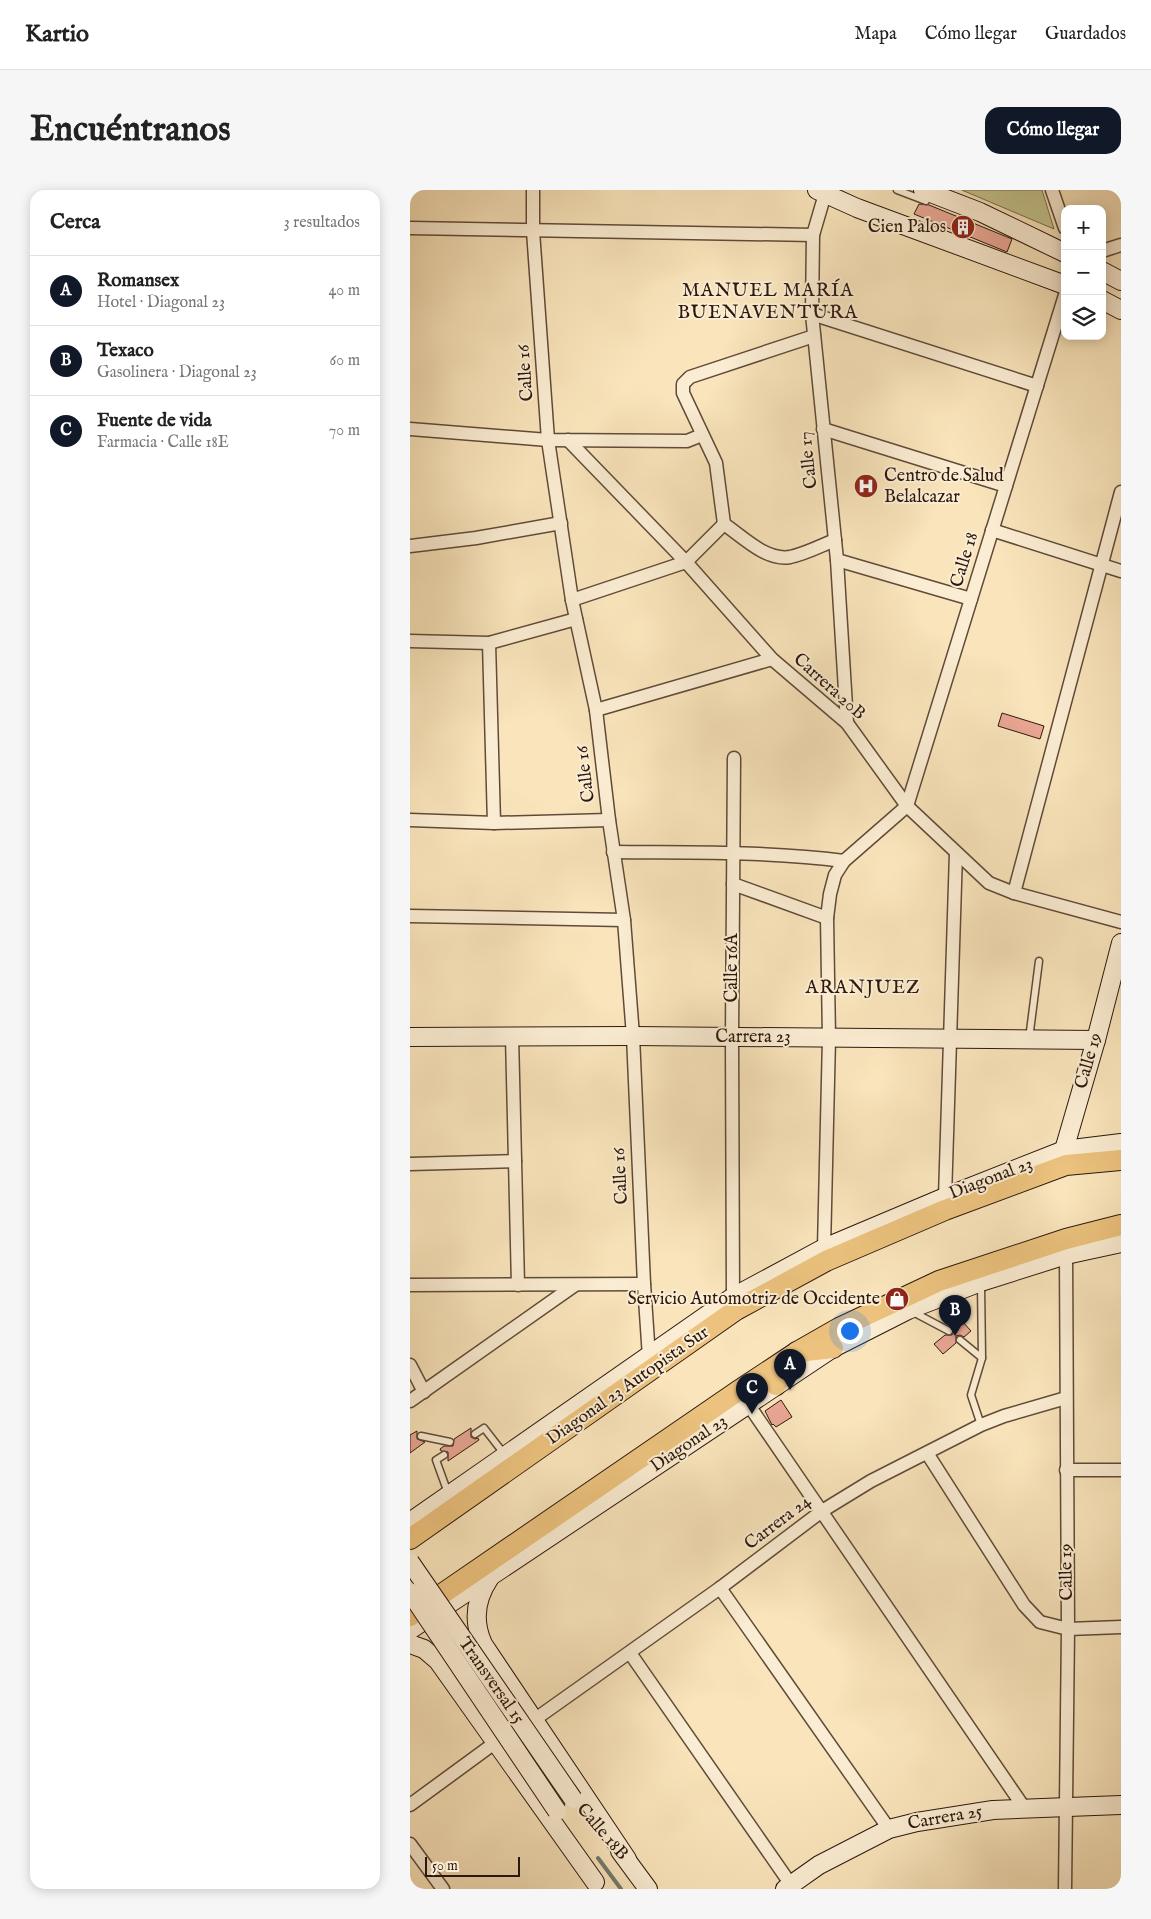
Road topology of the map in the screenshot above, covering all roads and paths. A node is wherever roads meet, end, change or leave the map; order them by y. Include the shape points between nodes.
1 (532, 190) edge
2 (897, 190) edge
3 (1052, 190) edge
4 (824, 192) edge
5 (928, 197) edge
6 (1061, 216) edge
7 (410, 228) edge
8 (533, 231) junction
9 (813, 235) junction
10 (1017, 238) dead end
11 (1121, 245) edge
12 (1105, 250) edge
13 (1061, 255) edge
14 (1106, 273) edge
15 (1061, 277) edge
16 (1121, 280) edge
17 (1061, 284) edge
18 (1105, 295) edge
19 (1106, 302) edge
20 (1121, 304) edge
21 (1061, 308) edge
22 (1121, 310) edge
23 (812, 314) junction
24 (814, 336) junction
25 (1037, 386) junction
26 (410, 429) edge
27 (823, 430) junction
28 (702, 435) junction
29 (548, 440) junction
30 (568, 440) junction
31 (1006, 486) junction
32 (1121, 492) edge
33 (561, 523) junction
34 (724, 524) junction
35 (992, 530) junction
36 (835, 540) junction
37 (410, 546) edge
38 (837, 560) junction
39 (686, 562) junction
40 (1101, 564) junction
41 (1121, 571) edge
42 (971, 599) junction
43 (572, 600) junction
44 (576, 619) junction
45 (410, 641) edge
46 (489, 643) junction
47 (772, 659) junction
48 (596, 710) junction
49 (847, 723) junction
50 (734, 758) dead end
51 (907, 806) junction
52 (410, 820) edge
53 (609, 820) junction
54 (494, 823) junction
55 (613, 852) junction
56 (733, 853) junction
57 (956, 853) junction
58 (844, 861) junction
59 (733, 884) junction
60 (1014, 893) junction
61 (410, 916) edge
62 (827, 918) junction
63 (624, 920) junction
64 (1121, 922) edge
65 (1121, 942) edge
66 (1039, 961) dead end
67 (512, 1036) junction
68 (633, 1036) junction
69 (410, 1037) edge
70 (732, 1037) junction
71 (829, 1038) junction
72 (950, 1039) junction
73 (1030, 1039) junction
74 (1096, 1040) junction
75 (1121, 1143) edge
76 (1065, 1158) junction
77 (1115, 1160) edge
78 (515, 1161) junction
79 (410, 1164) edge
80 (945, 1197) junction
81 (1121, 1224) edge
82 (1121, 1243) edge
83 (1066, 1247) junction
84 (824, 1248) junction
85 (981, 1282) junction
86 (644, 1284) junction
87 (410, 1285) edge
88 (518, 1285) junction
89 (575, 1285) junction
90 (733, 1297) junction
91 (908, 1310) junction
92 (950, 1331) dead end
93 (960, 1340) dead end
94 (832, 1348) junction
95 (796, 1352) junction
96 (649, 1357) junction
97 (982, 1358) junction
98 (410, 1365) edge
99 (776, 1385) junction
100 (424, 1392) junction
101 (1066, 1398) junction
102 (410, 1401) edge
103 (748, 1404) junction
104 (981, 1424) junction
105 (475, 1434) dead end
106 (421, 1436) dead end
107 (450, 1442) dead end
108 (927, 1452) junction
109 (444, 1455) dead end
110 (506, 1456) junction
111 (1066, 1470) junction
112 (1121, 1470) edge
113 (444, 1499) junction
114 (410, 1506) edge
115 (822, 1511) junction
116 (410, 1522) edge
117 (410, 1540) edge
118 (410, 1562) edge
119 (490, 1578) junction
120 (720, 1588) junction
121 (410, 1592) edge
122 (410, 1616) edge
123 (1121, 1626) edge
124 (1068, 1629) junction
125 (410, 1630) edge
126 (410, 1644) edge
127 (630, 1653) junction
128 (534, 1720) junction
129 (496, 1742) junction
130 (573, 1799) joint
131 (1121, 1804) edge
132 (410, 1805) edge
133 (1066, 1807) junction
134 (1025, 1809) junction
135 (557, 1812) joint
136 (889, 1828) junction
137 (410, 1844) edge
138 (627, 1859) junction
139 (598, 1885) edge
140 (790, 1888) edge
141 (443, 1889) edge
142 (648, 1889) edge
143 (1065, 1889) edge

1 - 8 street, Calle 16
2 - 5 lane
3 - 6 street
4 - 9 street, Calle 17
4 - 15 lane
4 - 17 street via 866,212
5 - 13 street via 980,212
7 - 8 street
8 - 9 street
8 - 29 street, Calle 16
9 - 23 street, Calle 17
10 - 13 lane
11 - 12 street
14 - 16 street
18 - 20 lane
19 - 22 street
21 - 25 street, Calle 18
23 - 24 street, Calle 17
23 - 25 street
24 - 27 street, Calle 17
24 - 28 street via 690,377 683,384 683,393
25 - 31 street, Calle 18
26 - 29 street
27 - 31 street
27 - 36 street, Calle 17
28 - 30 street via 687,441
28 - 34 street via 716,463
29 - 30 street
29 - 33 street, Calle 16
30 - 39 street, Carrera 20B
31 - 35 street, Calle 18
32 - 40 street
33 - 37 street
33 - 43 street, Calle 16
34 - 36 street via 767,554 779,557 791,557
34 - 39 street
35 - 40 street
35 - 42 street, Calle 18
36 - 38 street, Calle 17
38 - 42 street
38 - 49 street, Calle 17
39 - 43 street
39 - 47 street, Carrera 20B
40 - 41 street
40 - 60 street
42 - 51 street, Calle 18
43 - 44 street, Calle 16
44 - 46 street
44 - 48 street, Calle 16
45 - 46 street
46 - 54 street
47 - 48 street
47 - 49 street, Carrera 20B
48 - 53 street, Calle 16
49 - 51 street, Carrera 20B
50 - 56 street, Calle 16A
51 - 57 street, Carrera 20B
51 - 58 street
52 - 54 street
53 - 54 street
53 - 55 street, Calle 16
55 - 56 street
55 - 63 street, Calle 16
56 - 58 street
56 - 59 street, Calle 16A
57 - 60 street, Carrera 20B via 989,883
57 - 72 street
58 - 62 street via 835,875
59 - 62 street
59 - 70 street, Calle 16A
60 - 64 street, Carrera 20B
61 - 63 street
62 - 71 street
63 - 68 street, Calle 16
65 - 74 street, Calle 19
66 - 73 lane
67 - 68 street, Carrera 23
67 - 69 street, Carrera 23
67 - 78 street
68 - 70 street, Carrera 23
68 - 86 street, Calle 16
70 - 71 street, Carrera 23
70 - 90 street, Calle 16A
71 - 72 street, Carrera 23
71 - 84 street
72 - 73 street, Carrera 23
72 - 80 street
73 - 74 street, Carrera 23
74 - 76 street, Calle 19
75 - 76 street
76 - 77 main road, Diagonal 23 Autopista Sur
76 - 80 street, Diagonal 23
76 - 117 main road, Diagonal 23 Autopista Sur via 826,1261 736,1310
78 - 79 street
78 - 88 street
80 - 84 street, Diagonal 23
81 - 83 main road
82 - 83 street
83 - 85 street, Diagonal 23
83 - 95 main road via 939,1281
83 - 101 street, Calle 19
84 - 90 street, Diagonal 23
85 - 91 street, Diagonal 23
85 - 97 lane
86 - 89 street
86 - 96 street, Calle 16
87 - 88 street
88 - 89 street
89 - 100 street
90 - 96 street, Diagonal 23
91 - 92 lane
91 - 94 street, Diagonal 23
93 - 97 lane
94 - 95 main road
94 - 99 street, Diagonal 23
95 - 99 main road
95 - 122 main road
96 - 110 street, Diagonal 23
97 - 104 lane via 971,1395
98 - 100 street
99 - 103 street, Diagonal 23
100 - 102 street
101 - 104 street, Carrera 24
101 - 111 street, Calle 19
103 - 115 street
103 - 119 street, Diagonal 23
104 - 108 street, Carrera 24
105 - 110 lane via 484,1428
106 - 107 lane
108 - 115 street, Carrera 24
108 - 124 street via 1024,1605 1040,1622
109 - 113 lane via 436,1460
110 - 113 street, Diagonal 23
111 - 112 street
111 - 124 street, Calle 19
113 - 114 street
113 - 116 street, Diagonal 23
115 - 120 street, Carrera 24
115 - 134 street
118 - 130 street, Transversal 15, bridge
119 - 125 street, Diagonal 23
119 - 128 street via 480,1594 477,1607 479,1635
120 - 127 street, Carrera 24
120 - 136 street
121 - 135 street, Transversal 15, bridge
123 - 124 street
124 - 133 street, Calle 19
126 - 129 street via 424,1649 434,1658
127 - 128 street, Carrera 24
127 - 140 street
128 - 138 street
129 - 132 street
129 - 139 street
130 - 138 street, Calle 18B
131 - 133 street, Carrera 25
133 - 134 street, Carrera 25
133 - 143 street, Calle 19
134 - 136 street, Carrera 25 via 993,1810
135 - 139 street, Calle 18B
136 - 140 street, Carrera 25 via 818,1865
137 - 141 street
138 - 142 street, Calle 18B

